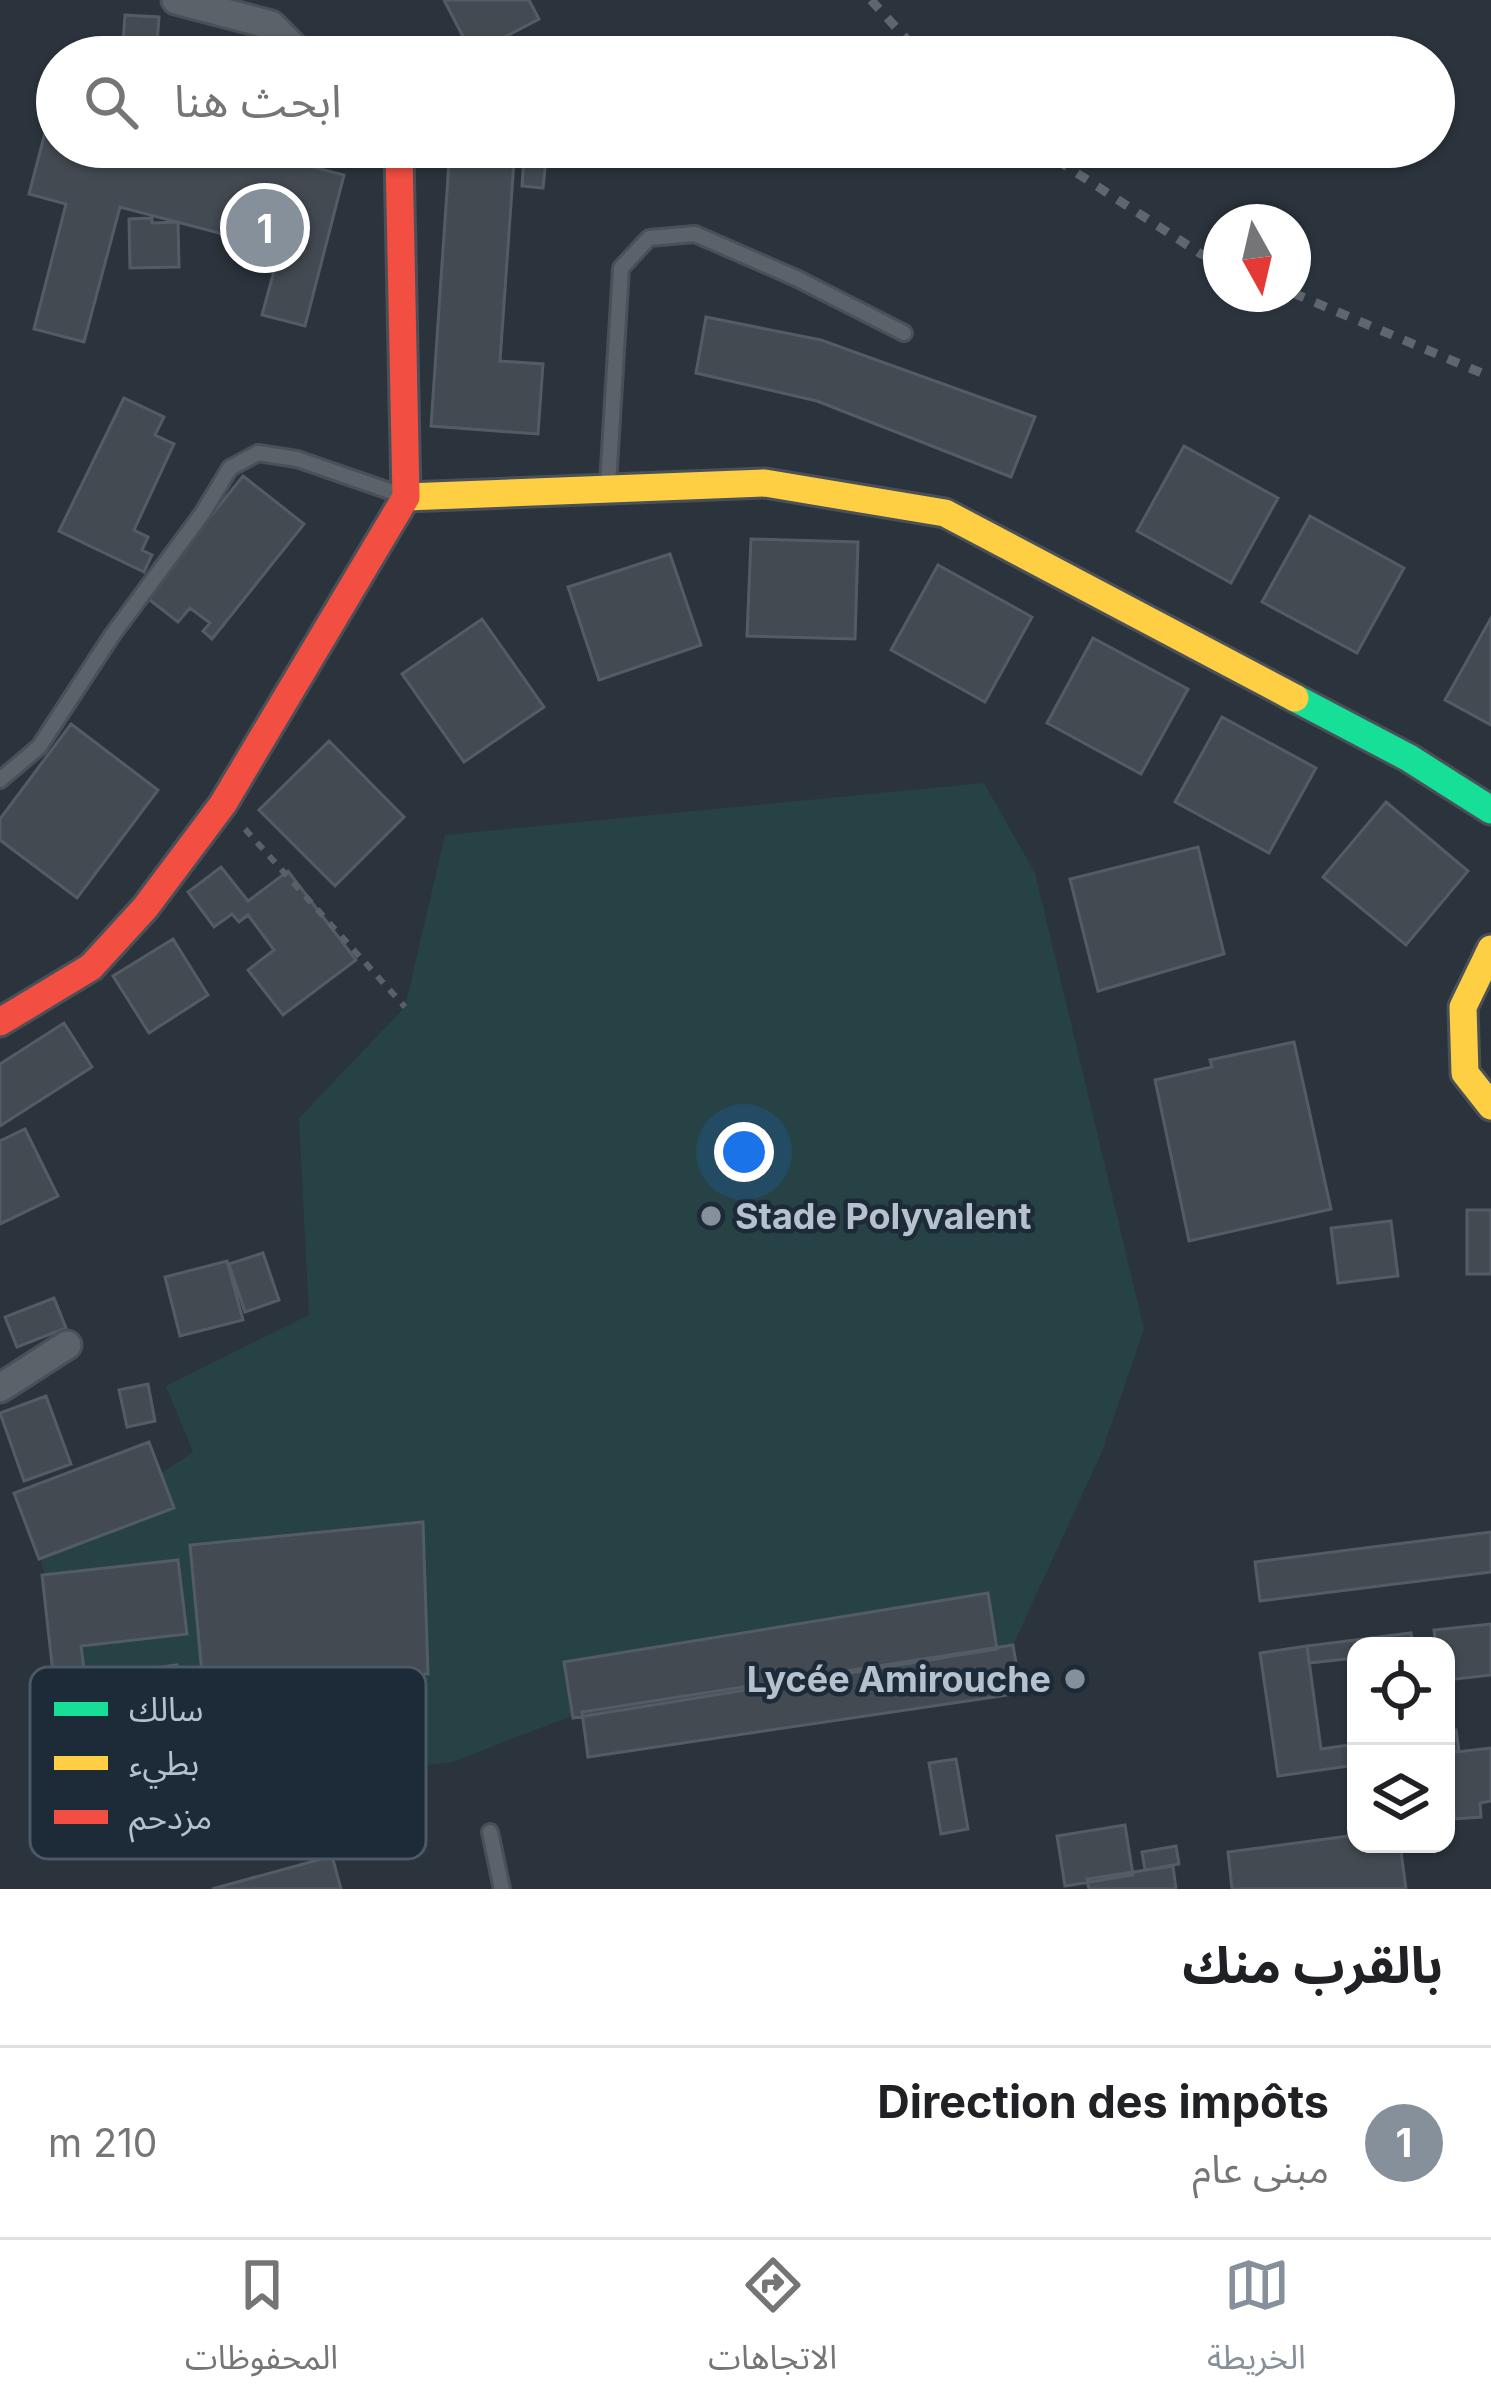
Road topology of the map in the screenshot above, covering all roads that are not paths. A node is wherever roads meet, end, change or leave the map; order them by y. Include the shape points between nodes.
1 (176, 0) edge
2 (282, 36) edge
3 (399, 168) edge
4 (904, 333) dead end
5 (608, 489) junction
6 (406, 496) junction
7 (0, 780) edge
8 (1491, 810) edge
9 (1491, 949) edge
10 (0, 1022) edge
11 (1491, 1106) edge
12 (68, 1345) dead end
13 (0, 1388) edge
14 (490, 1832) dead end
15 (502, 1889) edge

1 - 2 street via 271,25
3 - 6 street
4 - 5 lane via 694,234 649,238 621,268
5 - 6 street
5 - 8 street via 765,483 945,513 1408,758
6 - 7 lane via 278,456 258,453 230,468 40,748
6 - 10 street via 223,804 145,908 91,967
9 - 11 street via 1463,1007 1465,1073
12 - 13 street
14 - 15 lane

